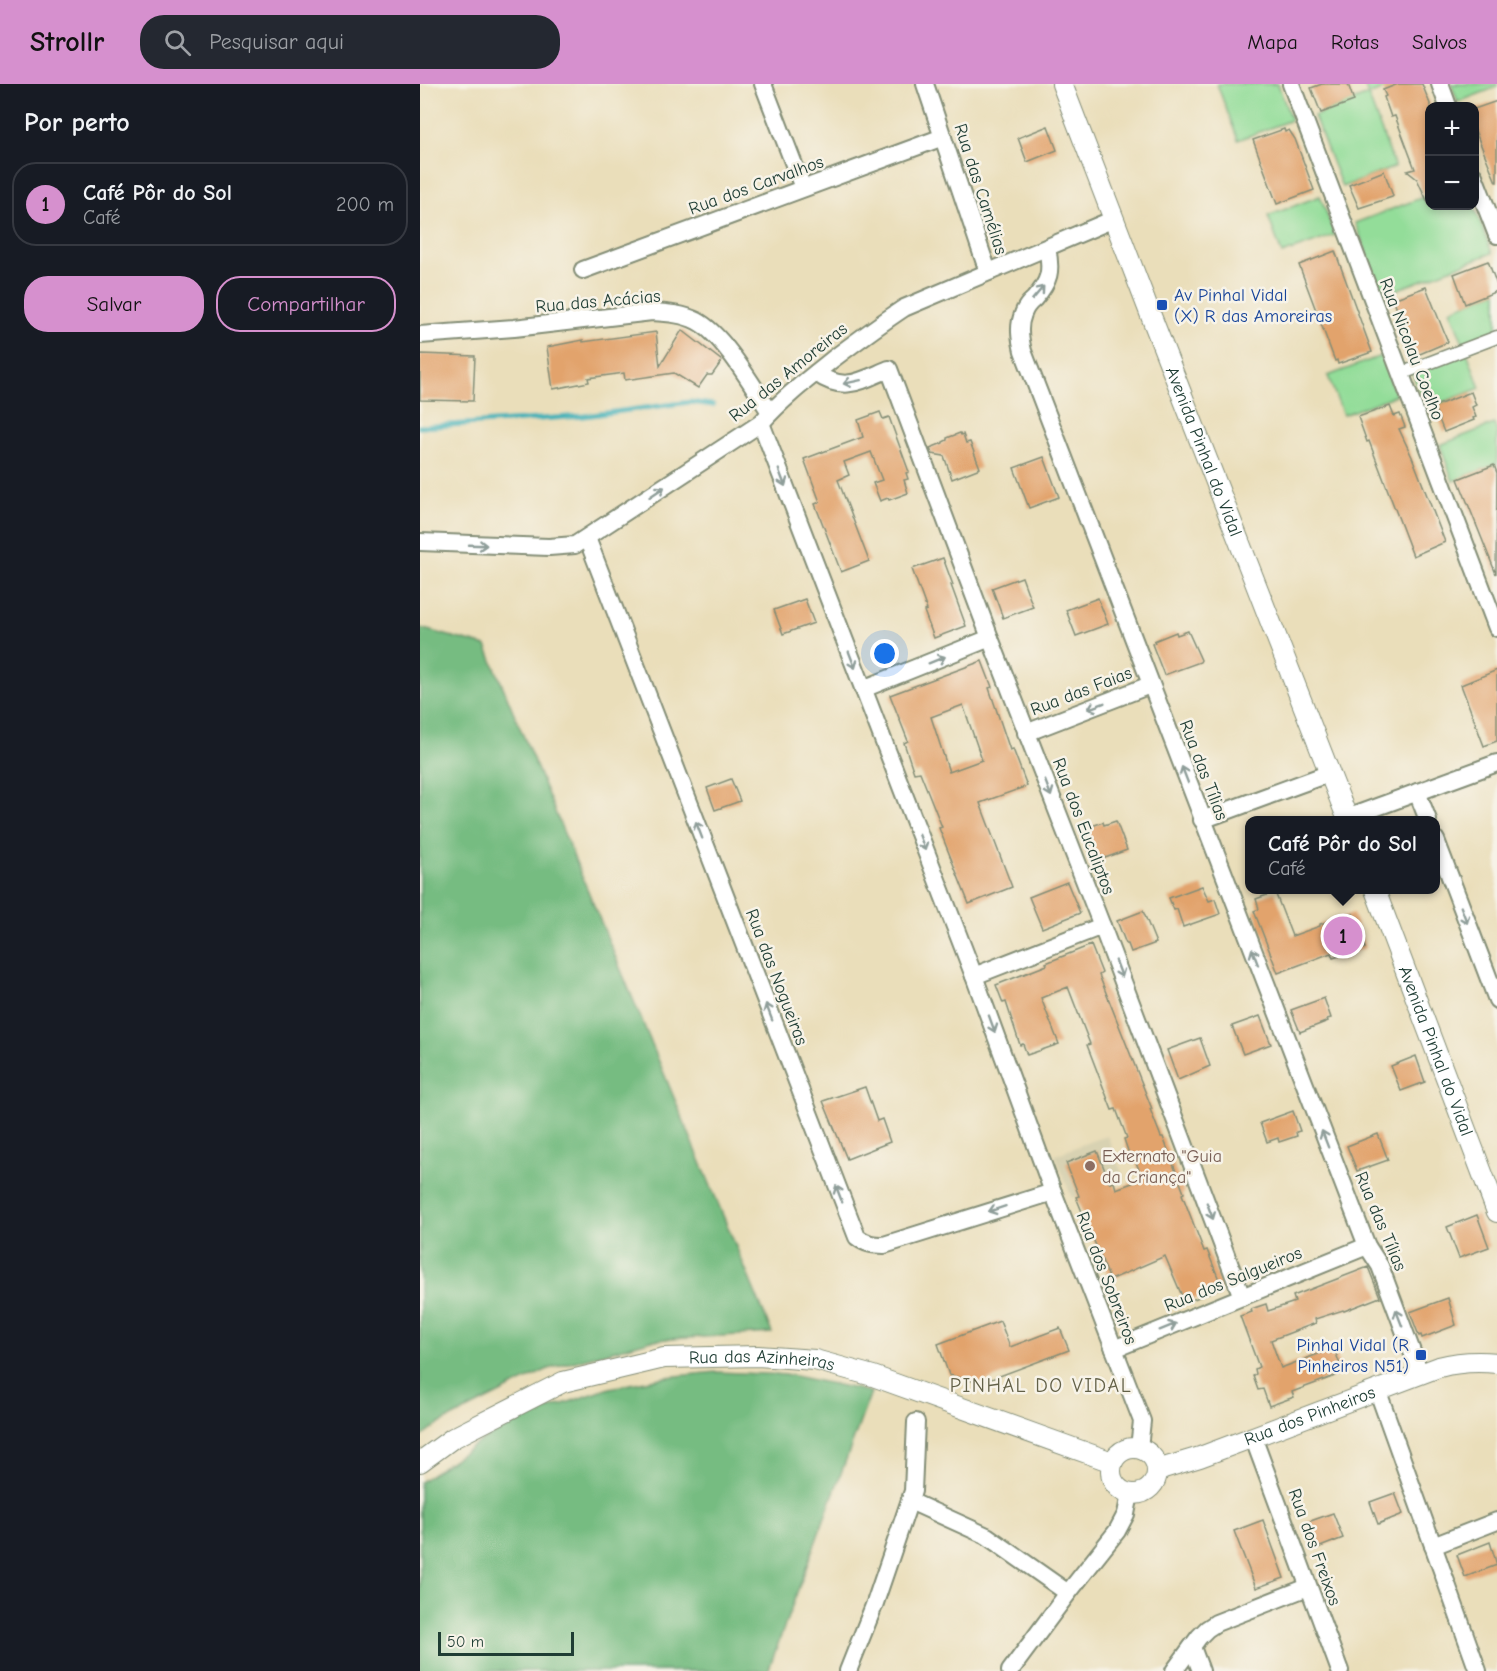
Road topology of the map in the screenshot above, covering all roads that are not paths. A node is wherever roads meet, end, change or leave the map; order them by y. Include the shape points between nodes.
1 (764, 84) edge
2 (925, 84) edge
3 (1062, 84) edge
4 (1291, 84) edge
5 (1440, 84) edge
6 (1447, 102) edge
7 (943, 137) junction
8 (803, 188) junction
9 (1479, 189) edge
10 (1114, 219) junction
11 (1497, 235) edge
12 (1047, 248) junction
13 (583, 270) dead end
14 (988, 272) junction
15 (420, 335) edge
16 (1497, 337) edge
17 (816, 373) junction
18 (1400, 374) junction
19 (765, 418) junction
20 (587, 538) junction
21 (420, 542) edge
22 (1497, 628) edge
23 (990, 638) junction
24 (1150, 685) junction
25 (863, 689) junction
26 (1026, 733) junction
27 (1497, 763) edge
28 (1329, 773) junction
29 (1418, 792) junction
30 (1347, 816) edge
31 (1356, 816) edge
32 (1427, 816) edge
33 (1202, 820) junction
34 (1440, 850) edge
35 (1377, 894) edge
36 (1102, 926) junction
37 (974, 976) junction
38 (1497, 1000) edge
39 (1053, 1192) junction
40 (1497, 1212) edge
41 (1367, 1246) junction
42 (1242, 1297) junction
43 (1114, 1349) junction
44 (1497, 1363) edge
45 (1420, 1373) junction
46 (1377, 1389) junction
47 (916, 1422) dead end
48 (1253, 1437) junction
49 (1139, 1448) junction
50 (420, 1462) edge
51 (1112, 1462) junction
52 (1157, 1470) junction
53 (1130, 1494) junction
54 (910, 1501) junction
55 (1497, 1521) edge
56 (1433, 1546) junction
57 (1308, 1587) junction
58 (1068, 1593) junction
59 (1192, 1647) junction
60 (848, 1671) edge
61 (1010, 1671) edge
62 (1174, 1671) edge
63 (1201, 1671) edge
64 (1340, 1671) edge
65 (1478, 1671) edge

1 - 8 street
2 - 7 street, Rua das Camélias
3 - 10 street, Avenida Pinhal do Vidal
4 - 18 street, Rua Nicolau Coelho
5 - 6 street
7 - 8 street, Rua dos Carvalhos
7 - 14 street, Rua das Camélias
8 - 13 street, Rua dos Carvalhos
9 - 11 street
10 - 12 street, Rua das Amoreiras
10 - 28 street, Avenida Pinhal do Vidal
12 - 14 street, Rua das Amoreiras
24 -> 12 street, Rua das Tílias via 1020,336 1023,312 1042,290 1050,272
14 - 17 street, Rua das Amoreiras via 904,308
15 - 19 street, Rua das Acácias via 652,312 684,316 706,327 721,341
16 - 18 street
17 - 19 street, Rua das Amoreiras
23 -> 17 street, Rua dos Eucaliptos via 889,369 846,384 834,383
18 - 22 street, Rua Nicolau Coelho
20 -> 19 street, Rua das Amoreiras
19 -> 25 street, Rua das Acácias
21 -> 20 street, Rua das Amoreiras via 563,547
39 -> 20 street, Rua das Nogueiras via 884,1245 864,1243 857,1237
25 -> 23 street
23 - 26 street, Rua dos Eucaliptos
24 -> 26 street, Rua das Faias
33 -> 24 street, Rua das Tílias
25 -> 37 street, Rua dos Sobreiros
26 -> 36 street, Rua dos Eucaliptos
27 - 29 street
28 - 30 street, Avenida Pinhal do Vidal
28 - 33 street
29 - 31 street
29 - 32 street
41 -> 33 street, Rua das Tílias
34 -> 38 street
35 - 40 street, Avenida Pinhal do Vidal
36 - 37 street
36 -> 42 street, Rua dos Eucaliptos
37 -> 39 street, Rua dos Sobreiros
39 - 43 street, Rua dos Sobreiros
41 - 42 street, Rua dos Salgueiros
45 -> 41 street, Rua das Tílias via 1380,1266
43 -> 42 street, Rua dos Salgueiros
43 - 49 street, Rua dos Sobreiros via 1142,1420
44 - 45 street, Rua dos Pinheiros via 1457,1363
45 - 46 street, Rua dos Pinheiros
46 - 48 street, Rua dos Pinheiros
46 - 56 street
47 - 54 street
48 - 52 street, Rua dos Pinheiros
48 - 57 street, Rua dos Freixos
49 - 51 street via 1123,1450
49 - 52 street via 1152,1456
50 - 51 street, Rua das Azinheiras via 453,1438 563,1382 664,1358 758,1356 815,1360 873,1376
51 - 53 street via 1111,1479
52 - 53 street via 1149,1489
53 - 58 street via 1117,1531
54 - 58 street via 987,1536
54 - 60 street
55 - 56 street
56 - 65 street
57 - 59 street via 1216,1623
57 - 64 street, Rua dos Freixos
58 - 61 street
59 - 62 street
59 - 63 street

